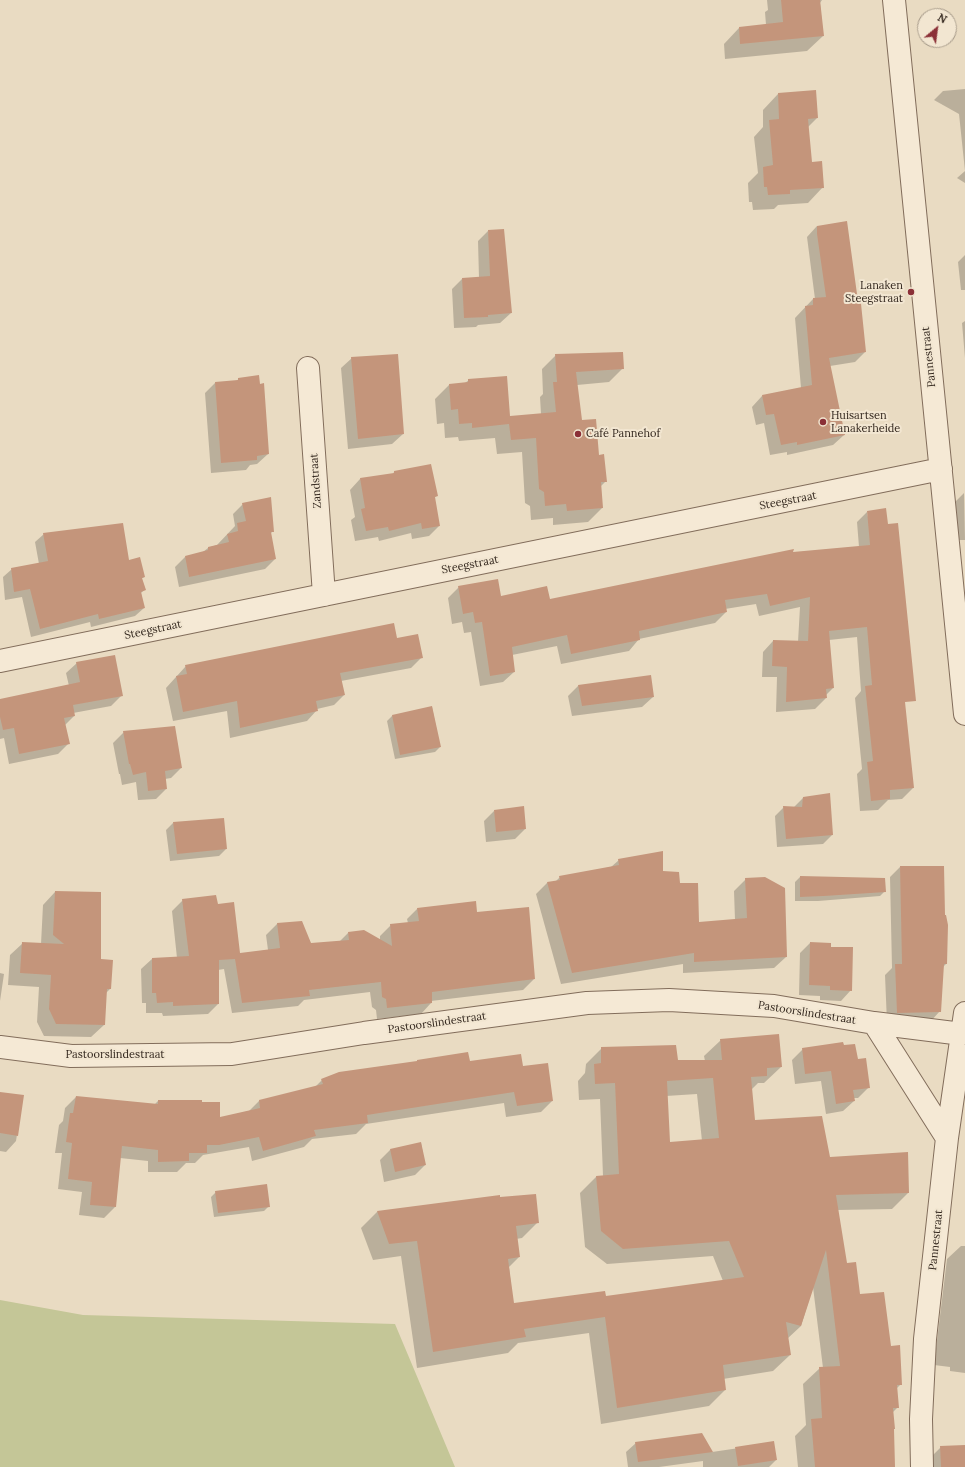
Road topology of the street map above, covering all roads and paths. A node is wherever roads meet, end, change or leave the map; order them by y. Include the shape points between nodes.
1 (894, 0) edge
2 (308, 368) dead end
3 (940, 470) junction
4 (324, 595) junction
5 (0, 661) edge
6 (965, 714) edge
7 (874, 1023) junction
8 (964, 1024) edge
9 (0, 1047) edge
10 (947, 1138) junction
11 (922, 1467) edge

1 - 3 street, Pannestraat
2 - 4 street, Zandstraat
3 - 4 street, Steegstraat
3 - 6 street, Pannestraat
4 - 5 street, Steegstraat
7 - 8 street, Pastoorslindestraat
7 - 9 street, Pastoorslindestraat via 774,1006 669,1000 587,1002 364,1032 232,1054 71,1056
7 - 10 street
8 - 10 street, Pannestraat
10 - 11 street, Pannestraat via 925,1339 921,1419

